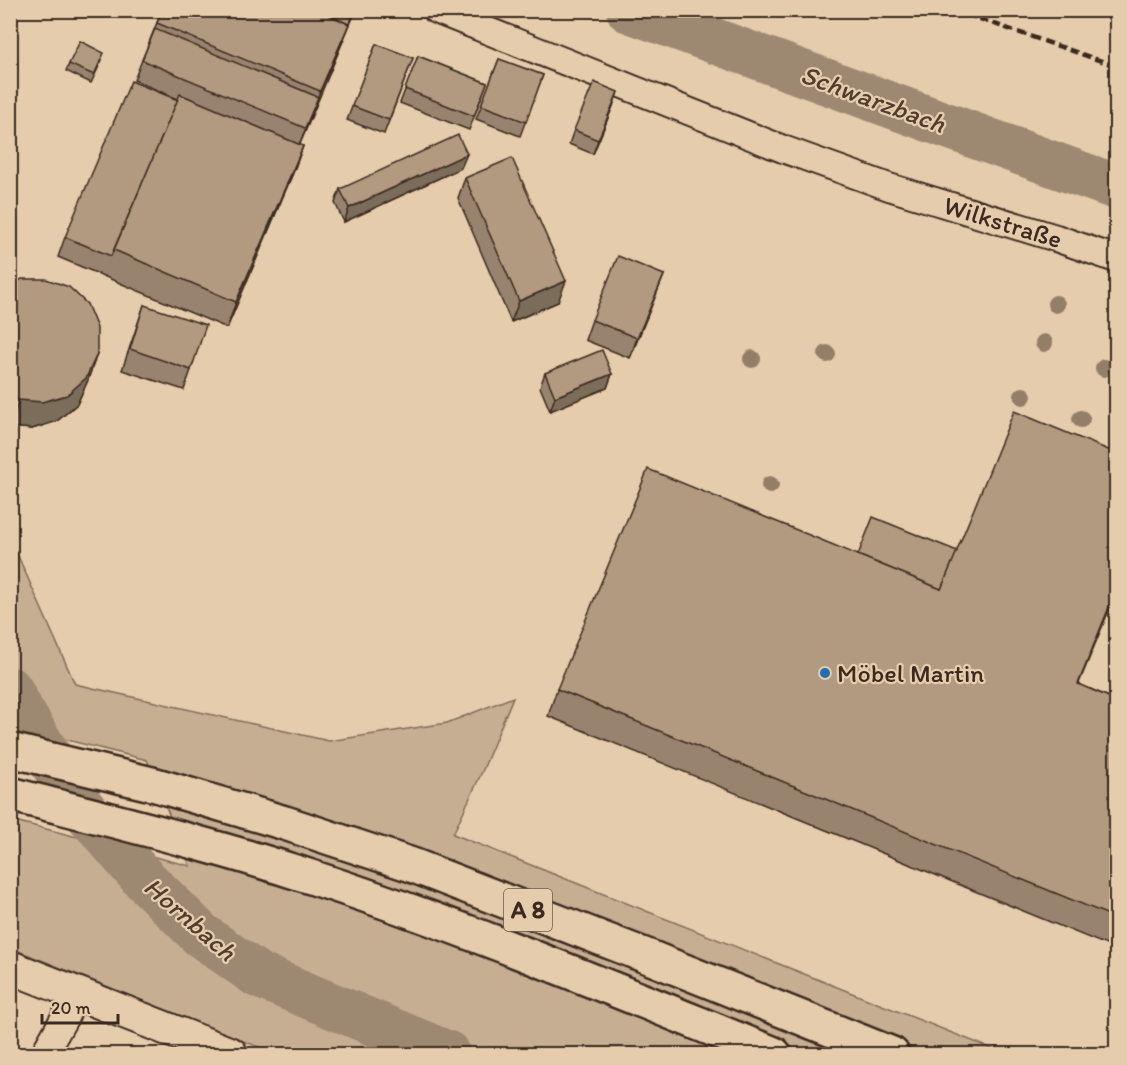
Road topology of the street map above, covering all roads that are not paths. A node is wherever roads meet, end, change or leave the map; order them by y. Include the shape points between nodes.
1 (436, 10) edge
2 (1116, 259) edge
3 (10, 750) edge
4 (10, 794) edge
5 (10, 966) edge
6 (76, 992) junction
7 (44, 1054) edge
8 (231, 1054) edge
9 (774, 1054) edge
10 (892, 1054) edge

1 - 2 street, Wilkstraße via 783,149
3 - 10 highway, A 8 via 156,785 412,865
4 - 9 highway, A 8 via 307,875 420,914
5 - 6 street
6 - 7 street
6 - 8 street

